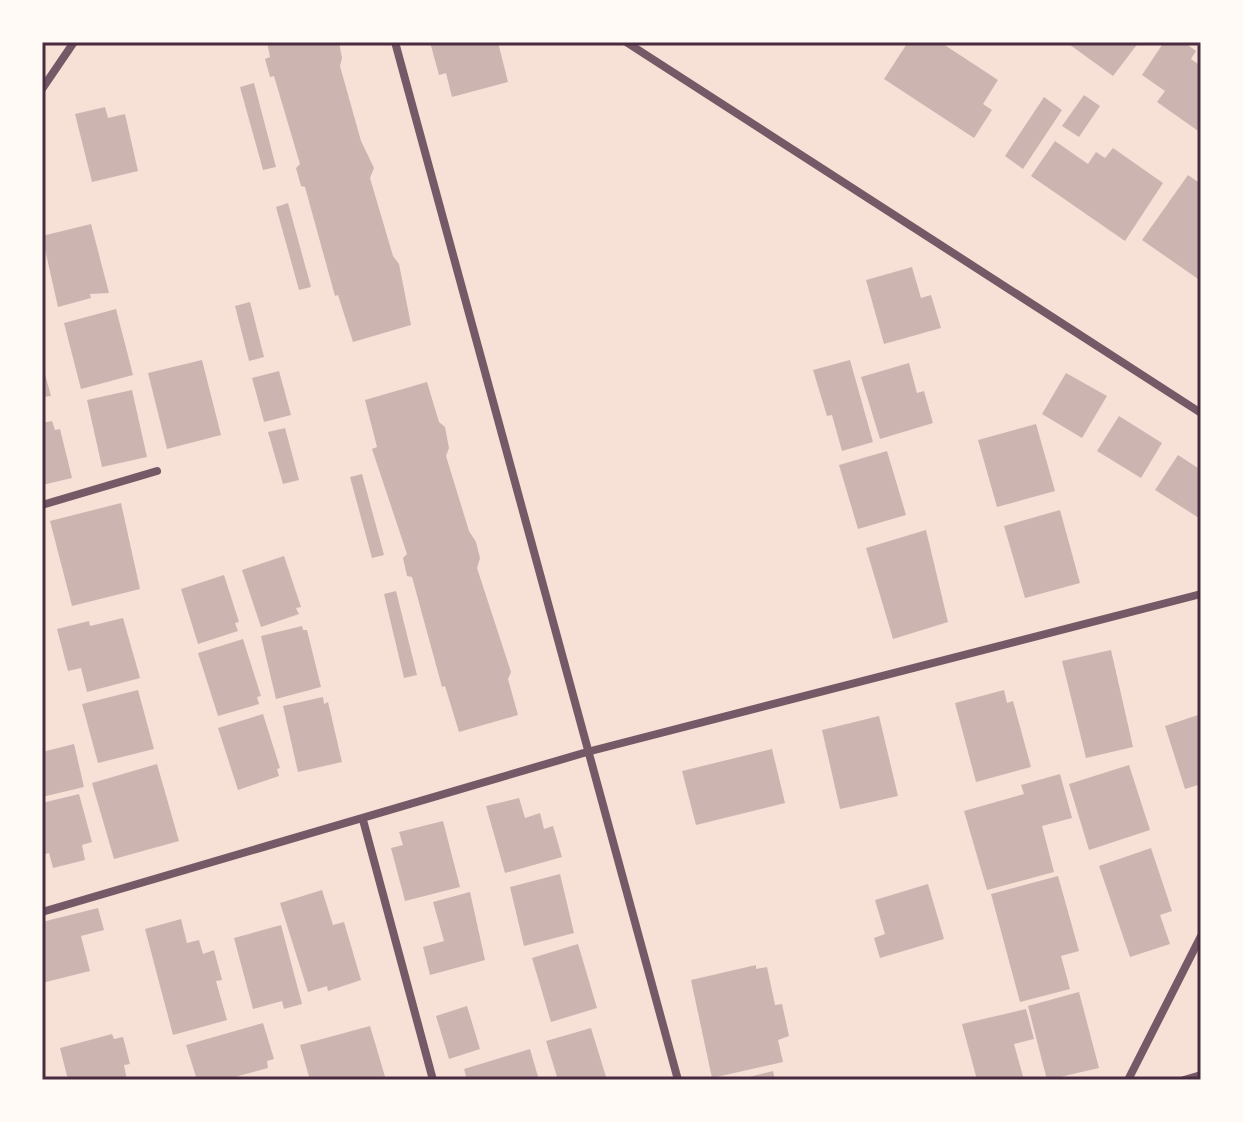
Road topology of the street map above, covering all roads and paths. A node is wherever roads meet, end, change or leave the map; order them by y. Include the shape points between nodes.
1 (74, 42) edge
2 (395, 42) edge
3 (626, 42) edge
4 (42, 89) edge
5 (1201, 413) edge
6 (157, 471) dead end
7 (42, 505) edge
8 (1201, 594) edge
9 (587, 752) junction
10 (363, 820) junction
11 (42, 912) edge
12 (1201, 936) edge
13 (1201, 1075) edge
14 (433, 1080) edge
15 (678, 1080) edge
16 (1128, 1080) edge
17 (1184, 1080) edge

1 - 4 street
2 - 9 street
3 - 5 street
6 - 7 street
8 - 9 street
9 - 10 street
9 - 15 street
10 - 11 street
10 - 14 street
12 - 16 street
13 - 17 street

